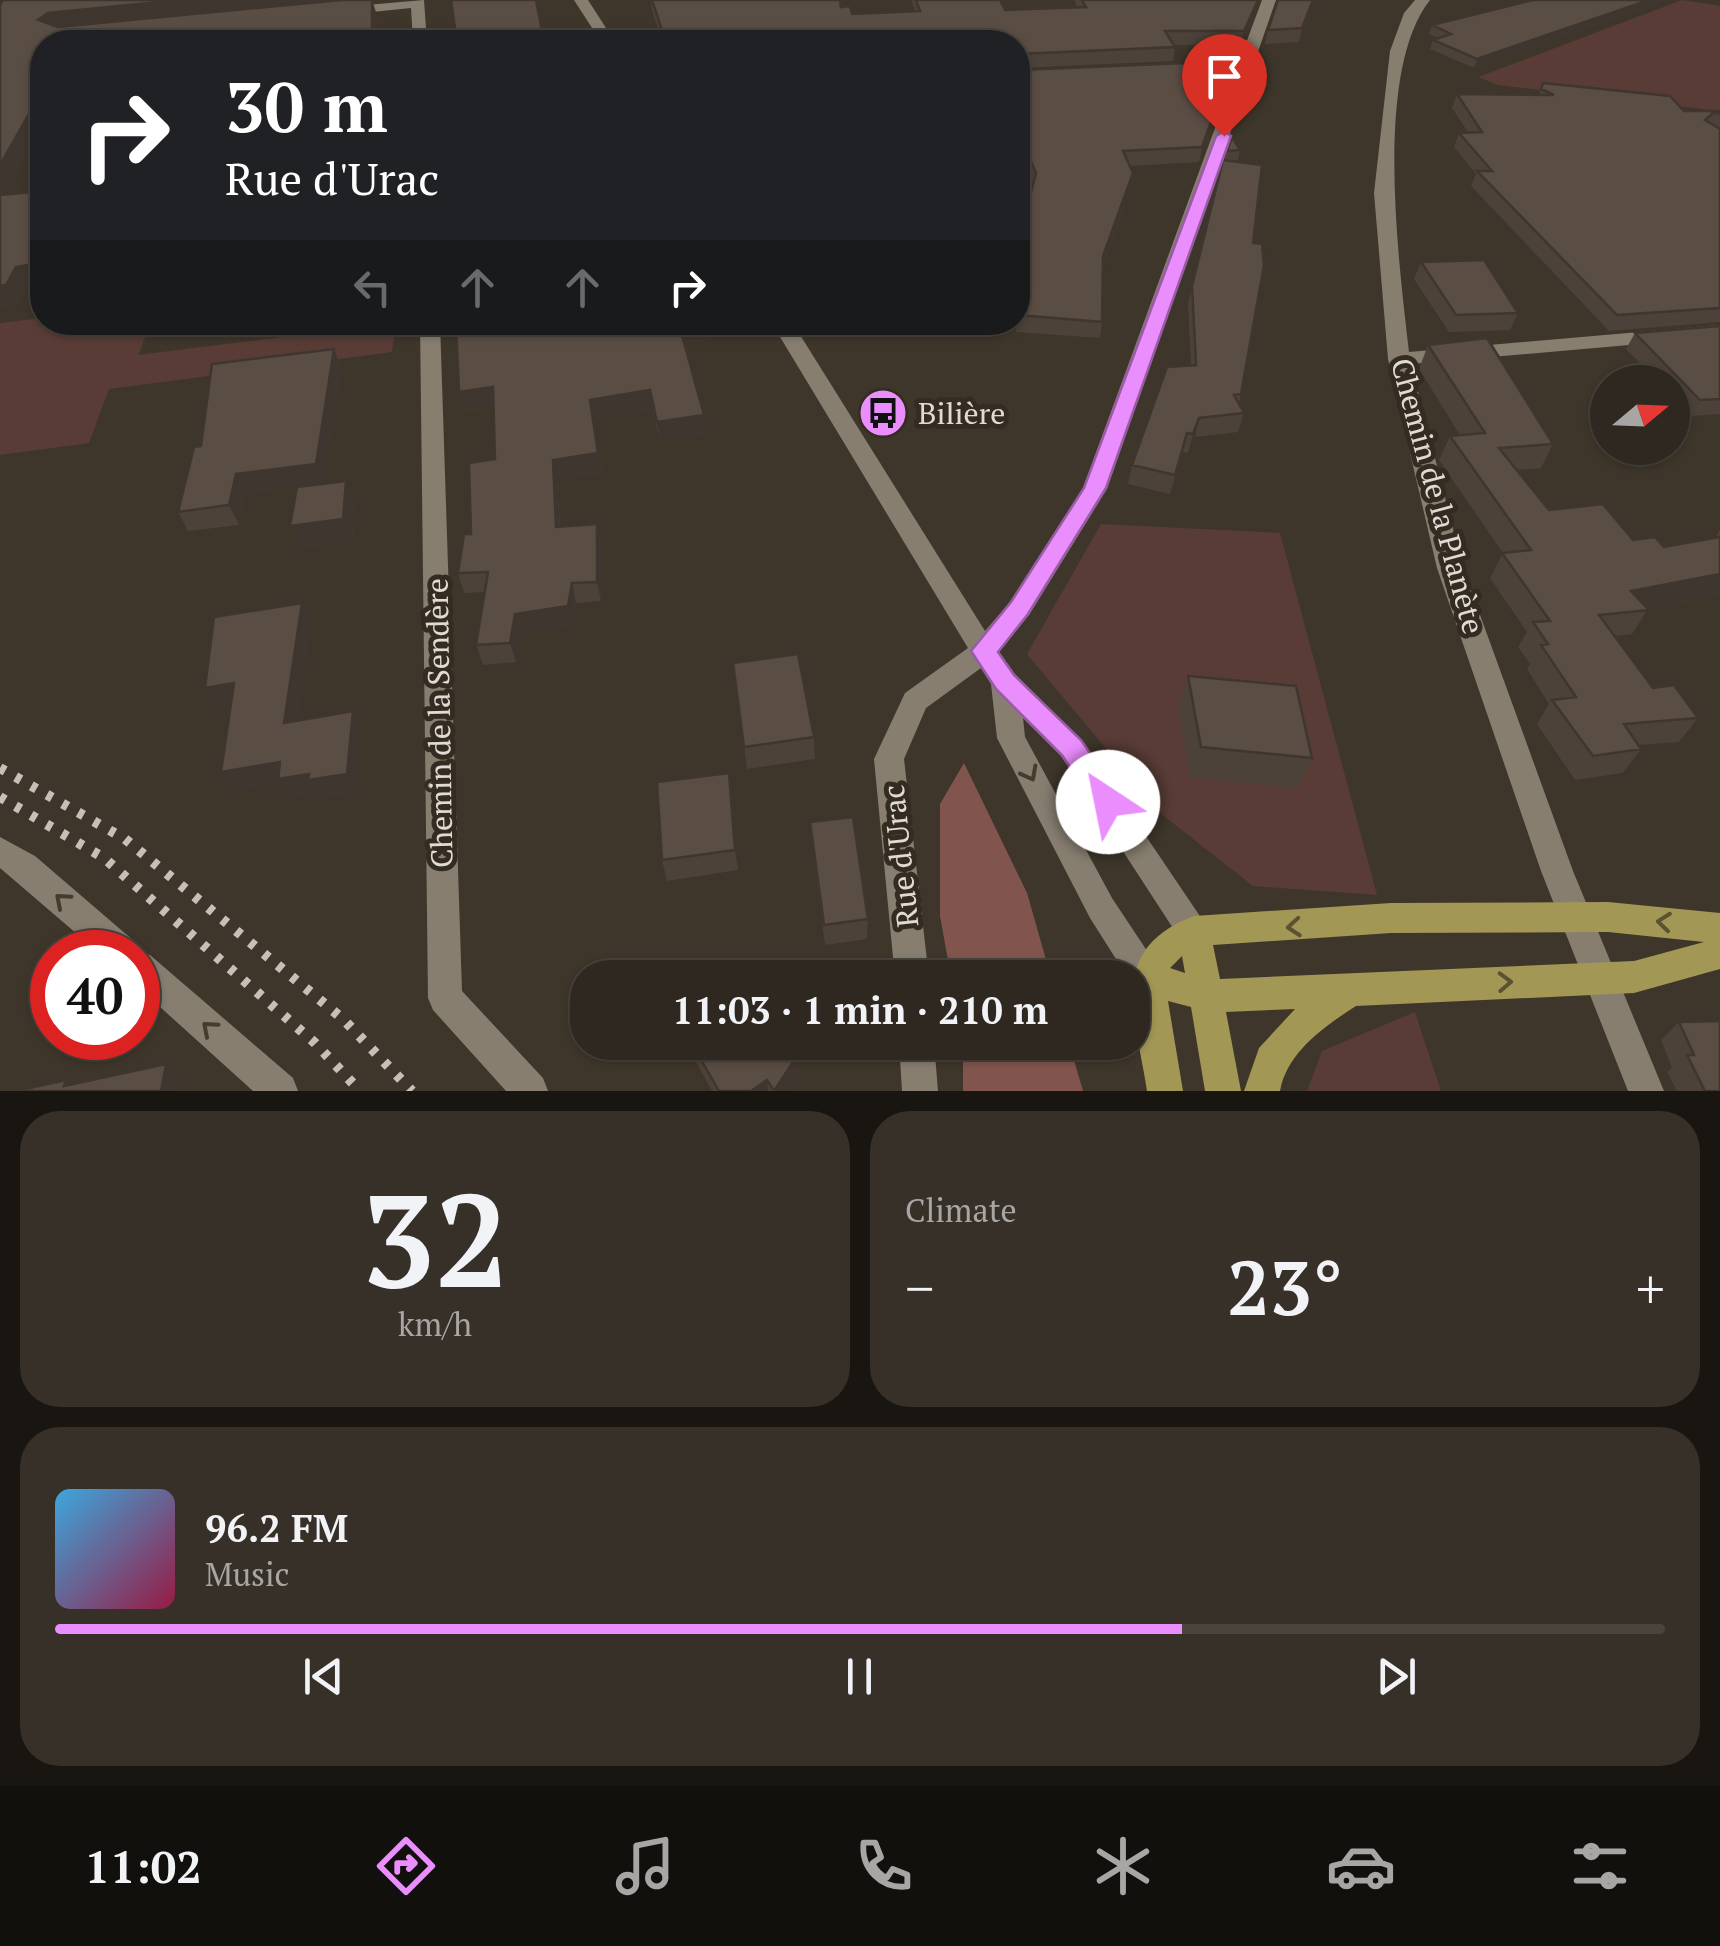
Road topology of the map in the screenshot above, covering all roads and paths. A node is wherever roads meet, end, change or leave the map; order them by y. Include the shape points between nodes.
1 (582, 0) edge
2 (1270, 0) edge
3 (1423, 0) edge
4 (417, 2) edge
5 (323, 13) edge
6 (419, 30) edge
7 (601, 30) edge
8 (1249, 66) junction
9 (1134, 71) edge
10 (1720, 331) edge
11 (430, 335) edge
12 (788, 335) edge
13 (1400, 359) junction
14 (984, 651) junction
15 (1005, 682) junction
16 (0, 851) edge
17 (1720, 928) edge
18 (97, 930) edge
19 (1194, 931) junction
20 (1720, 952) edge
21 (910, 960) edge
22 (1136, 960) edge
23 (1150, 974) edge
24 (1150, 979) edge
25 (160, 985) edge
26 (1351, 990) junction
27 (1150, 991) edge
28 (1207, 996) junction
29 (917, 1060) edge
30 (280, 1091) edge
31 (530, 1091) edge
32 (920, 1091) edge
33 (1165, 1091) edge
34 (1224, 1091) edge
35 (1262, 1091) edge
36 (1646, 1091) edge

1 - 7 street
2 - 8 street, Rue d'Urac
3 - 13 street, Chemin de la Planète via 1397,51 1382,192
4 - 5 street
4 - 6 street
8 - 9 street
8 - 14 street, Rue d'Urac via 1095,488 1020,608
10 - 13 street
11 - 31 street, Chemin de la Sendère via 445,998
12 - 14 street
13 - 36 street, Chemin de la Planète via 1450,568 1557,872
14 - 15 street
14 - 21 street, Rue d'Urac via 915,701 889,759
15 - 19 street via 1071,748
15 -> 22 street via 1011,738
18 -> 16 street
17 -> 19 main road via 1608,916 1391,918
19 - 23 main road via 1162,950
19 - 28 main road
26 -> 20 main road via 1634,977
24 - 28 main road
30 -> 25 street
26 - 28 main road
26 - 35 main road via 1317,1010 1280,1050 1262,1076
27 - 33 main road
28 - 34 main road
29 - 32 street

